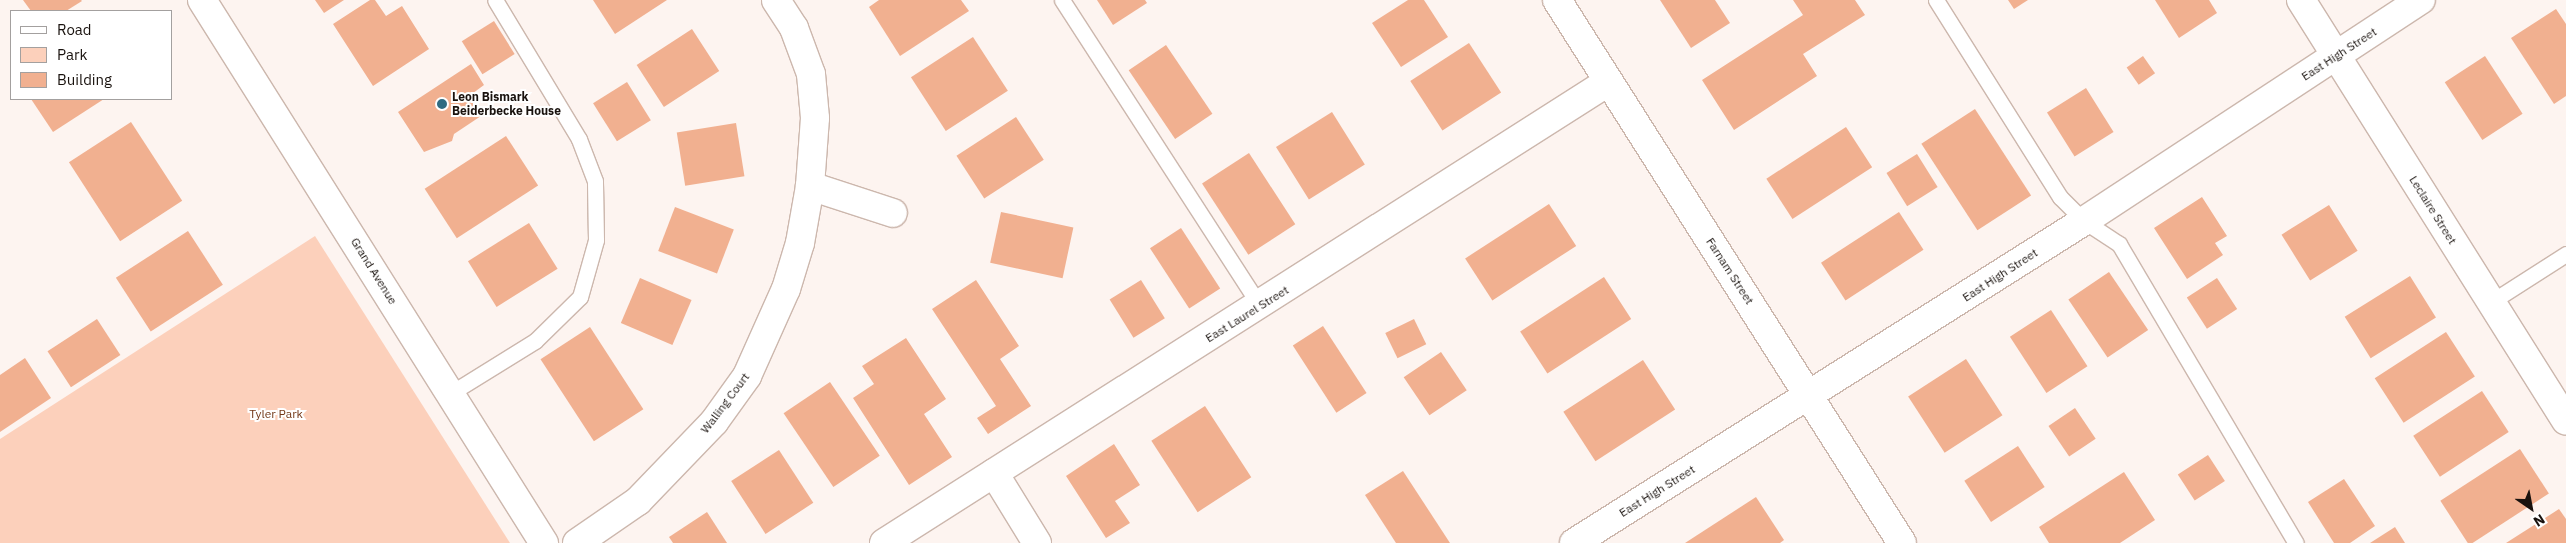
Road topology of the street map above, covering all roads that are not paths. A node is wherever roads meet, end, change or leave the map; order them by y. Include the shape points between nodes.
1 (202, 0) edge
2 (495, 0) edge
3 (776, 0) edge
4 (1062, 0) edge
5 (1557, 0) edge
6 (1936, 0) edge
7 (2301, 0) edge
8 (2421, 0) edge
9 (2336, 56) junction
10 (1608, 82) junction
11 (810, 186) junction
12 (893, 213) dead end
13 (2084, 221) junction
14 (2566, 254) edge
15 (2491, 302) junction
16 (1260, 306) junction
17 (451, 393) junction
18 (1810, 396) junction
19 (2566, 420) edge
20 (994, 473) junction
21 (544, 543) edge
22 (577, 543) edge
23 (884, 543) edge
24 (1038, 543) edge
25 (1574, 543) edge
26 (1902, 543) edge
27 (2296, 543) edge

1 - 17 street, Grand Avenue
2 - 17 lane via 579,139 595,181 596,240 580,297 535,341
3 - 11 street, Walling Court via 794,28 811,74 815,118
4 - 16 lane
5 - 10 street, Farnam Street
6 - 13 lane via 2060,197
7 - 9 street, Leclaire Street
8 - 9 street, East High Street
9 - 13 street, East High Street
9 - 15 street, Leclaire Street
10 - 16 street, East Laurel Street
10 - 18 street, Farnam Street
11 - 12 street
11 - 22 street, Walling Court via 800,243 786,288 747,376 714,422 638,501
13 - 18 street, East High Street
13 - 27 lane via 2119,244
14 - 15 lane
15 - 19 street, Leclaire Street
16 - 20 street, East Laurel Street
17 - 21 street, Grand Avenue
18 - 25 street, East High Street
18 - 26 street, Farnam Street
20 - 23 street, East Laurel Street
20 - 24 street

